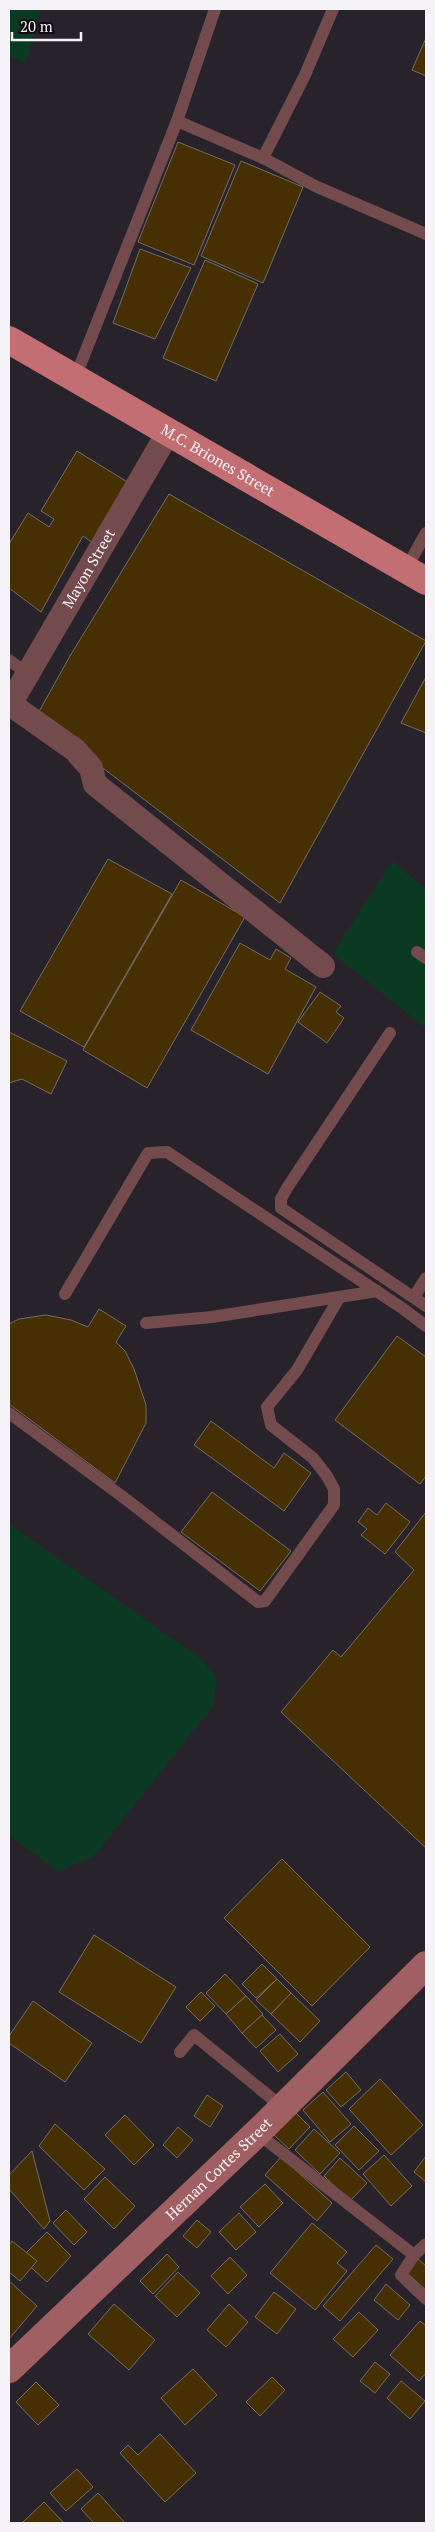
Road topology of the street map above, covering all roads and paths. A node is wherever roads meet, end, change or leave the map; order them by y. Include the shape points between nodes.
1 (215, 9) edge
2 (333, 9) edge
3 (177, 121) junction
4 (263, 158) junction
5 (426, 234) edge
6 (9, 340) edge
7 (74, 378) junction
8 (169, 431) junction
9 (426, 533) edge
10 (416, 575) edge
11 (9, 660) edge
12 (29, 675) junction
13 (9, 705) edge
14 (324, 966) dead end
15 (390, 1033) dead end
16 (426, 1278) edge
17 (377, 1291) junction
18 (65, 1294) dead end
19 (414, 1296) junction
20 (339, 1298) junction
21 (426, 1306) edge
22 (146, 1323) dead end
23 (426, 1326) edge
24 (9, 1413) edge
25 (426, 1965) edge
26 (180, 2052) dead end
27 (281, 2106) junction
28 (258, 2133) junction
29 (426, 2244) edge
30 (414, 2255) junction
31 (426, 2299) edge
32 (9, 2370) edge

1 - 3 lane
2 - 4 lane via 305,75
3 - 4 lane
3 - 7 lane
4 - 5 lane via 315,186
6 - 7 main road, M.C. Briones Street
7 - 8 main road, M.C. Briones Street
8 - 10 main road, M.C. Briones Street
8 - 12 street, Mayon Street
9 - 10 lane
11 - 12 lane
12 - 13 street, Mayon Street
13 - 14 street via 75,750 91,768 95,784
15 - 19 lane via 287,1188 281,1199 281,1208
16 - 19 lane
17 - 18 lane via 166,1152 148,1153
17 - 20 lane
17 - 23 lane
19 - 21 lane
20 - 22 lane via 212,1317
20 - 24 lane via 297,1370 267,1407 271,1425 313,1458 327,1476 334,1489 334,1505 265,1601 258,1602 128,1500
25 - 27 main road, Hernan Cortes Street
26 - 27 lane via 194,2035
27 - 28 main road, Hernan Cortes Street
28 - 30 lane
28 - 32 main road, Hernan Cortes Street
29 - 30 lane
30 - 31 lane via 401,2275

